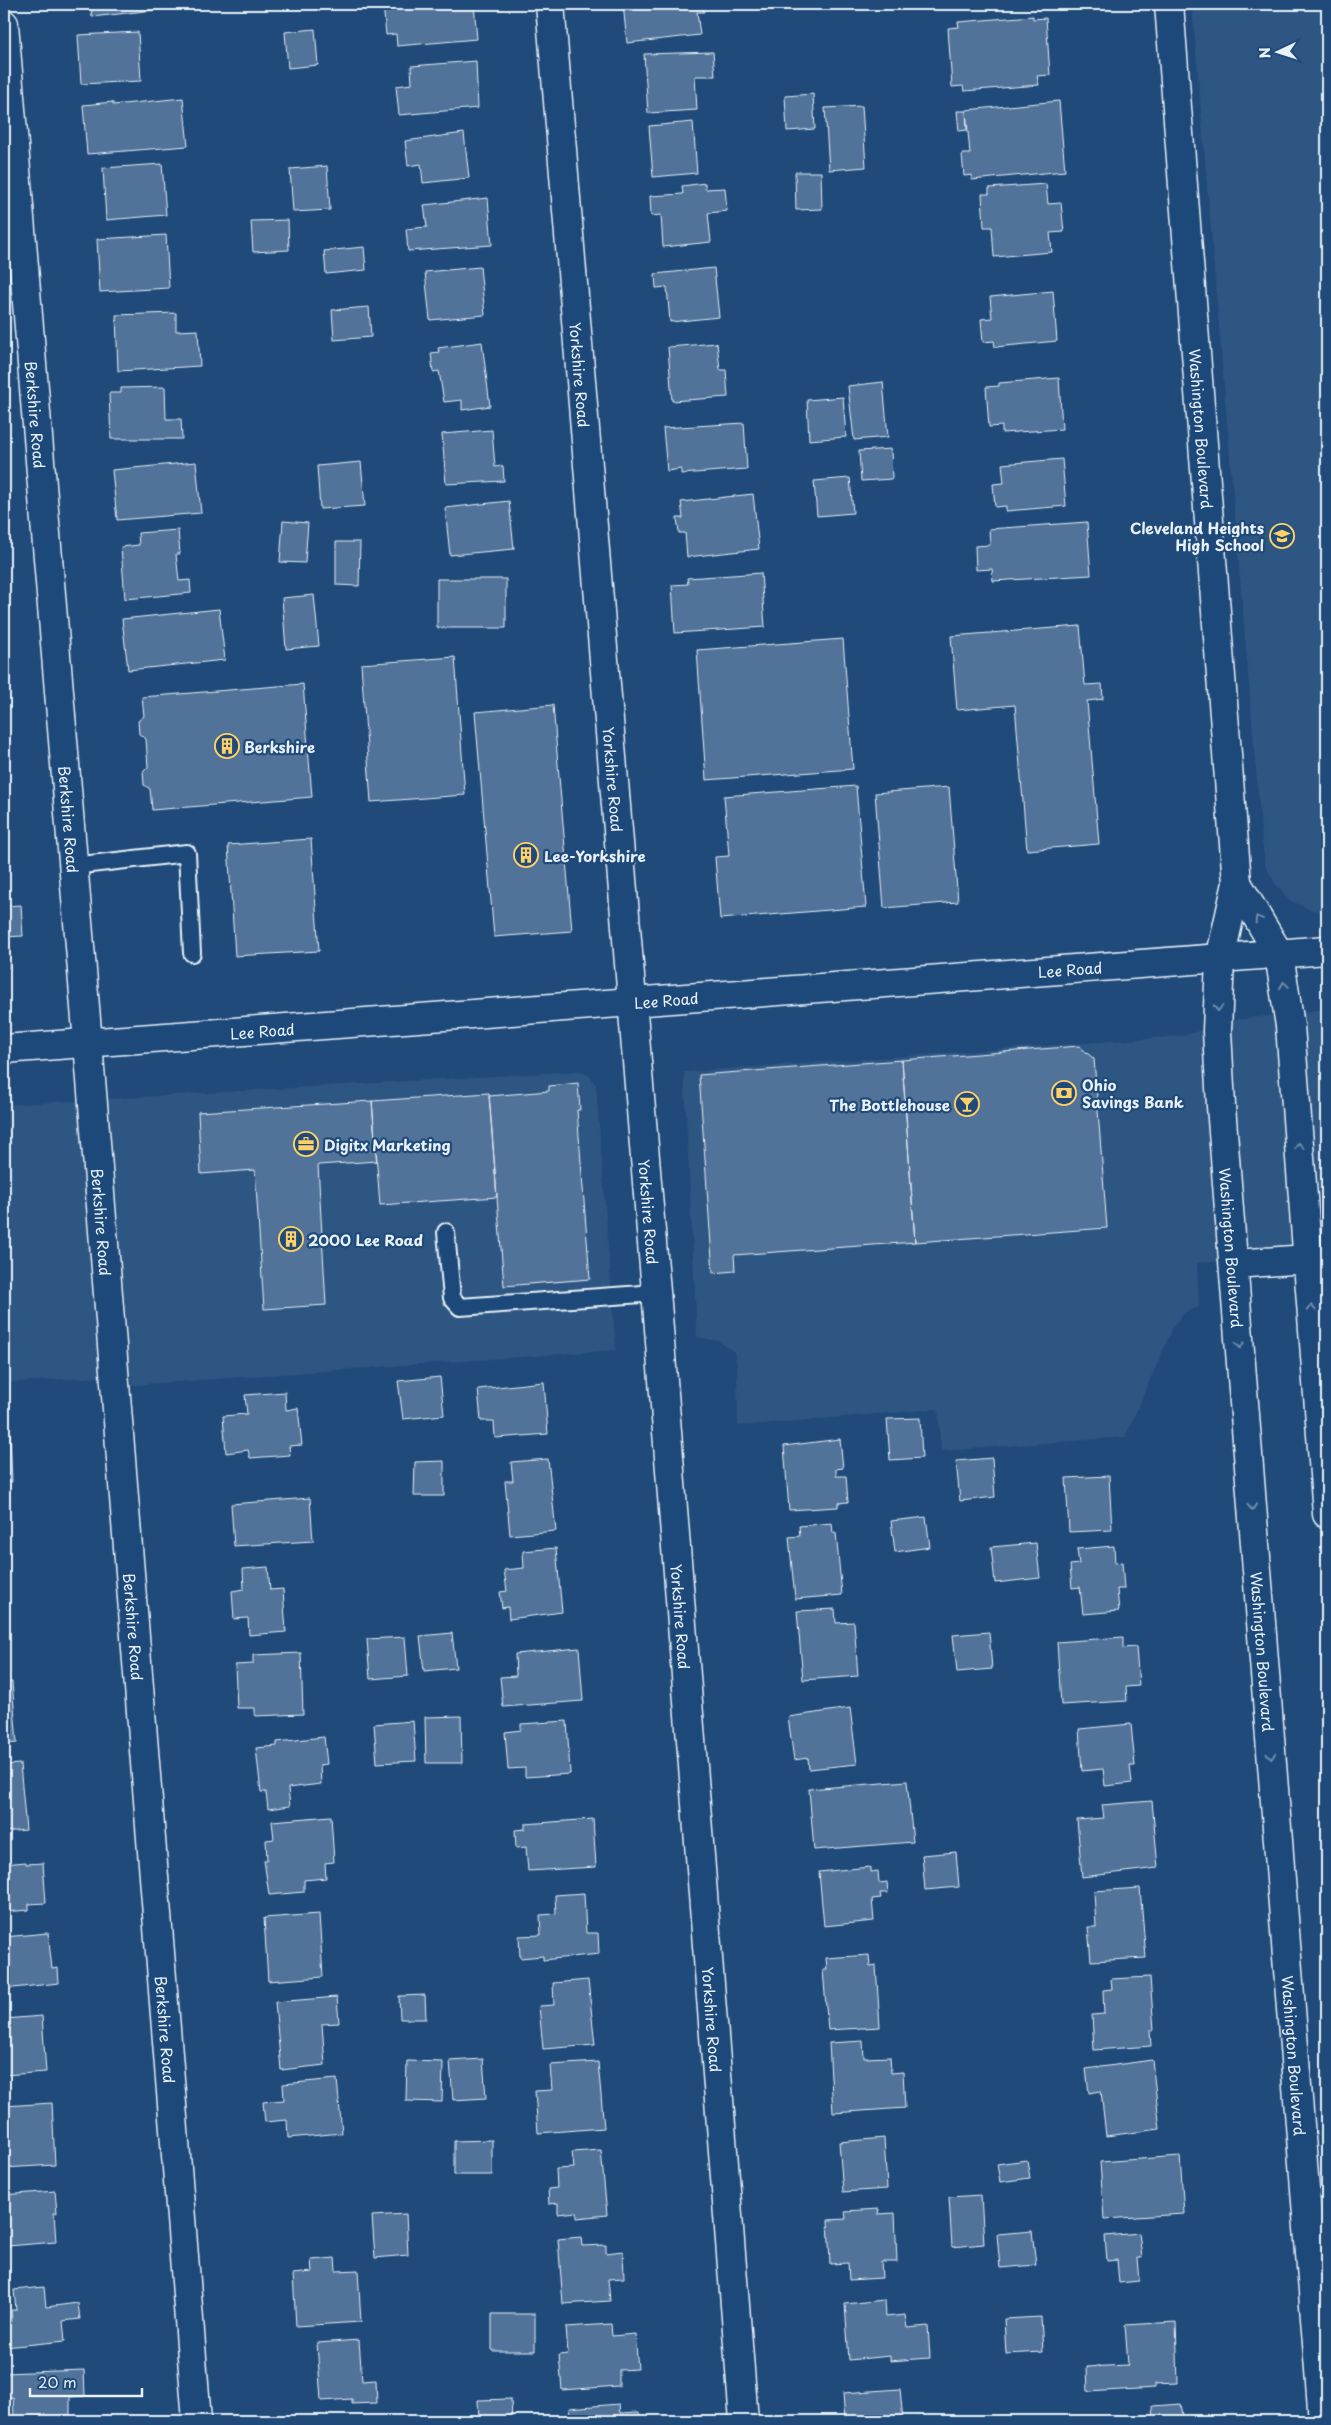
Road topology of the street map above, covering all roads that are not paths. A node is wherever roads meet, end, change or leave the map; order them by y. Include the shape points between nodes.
1 (550, 4) edge
2 (1169, 4) edge
3 (4, 24) edge
4 (73, 866) junction
5 (1237, 883) junction
6 (1327, 950) edge
7 (192, 953) dead end
8 (1279, 954) junction
9 (1220, 959) junction
10 (632, 1001) junction
11 (88, 1043) junction
12 (4, 1049) edge
13 (446, 1232) dead end
14 (1307, 1259) junction
15 (1234, 1264) junction
16 (656, 1294) junction
17 (1327, 1514) edge
18 (197, 2421) edge
19 (744, 2421) edge
20 (1322, 2421) edge

1 - 10 street, Yorkshire Road
2 - 5 street, Washington Boulevard
3 - 4 street, Berkshire Road
4 - 7 lane via 187,853
4 - 11 street, Berkshire Road
8 -> 5 street, Washington Boulevard
5 - 9 street, Washington Boulevard
6 - 8 street, Lee Road
8 - 9 street, Lee Road
14 -> 8 street, Washington Boulevard via 1290,1026
9 - 10 street, Lee Road
9 -> 15 street, Washington Boulevard via 1217,1031
10 - 11 street, Lee Road
10 - 16 street, Yorkshire Road
11 - 12 street, Lee Road
11 - 18 street, Berkshire Road
13 - 16 lane via 452,1298 460,1307
14 - 15 street
17 -> 14 street, Washington Boulevard
15 -> 20 street, Washington Boulevard
16 - 19 street, Yorkshire Road

